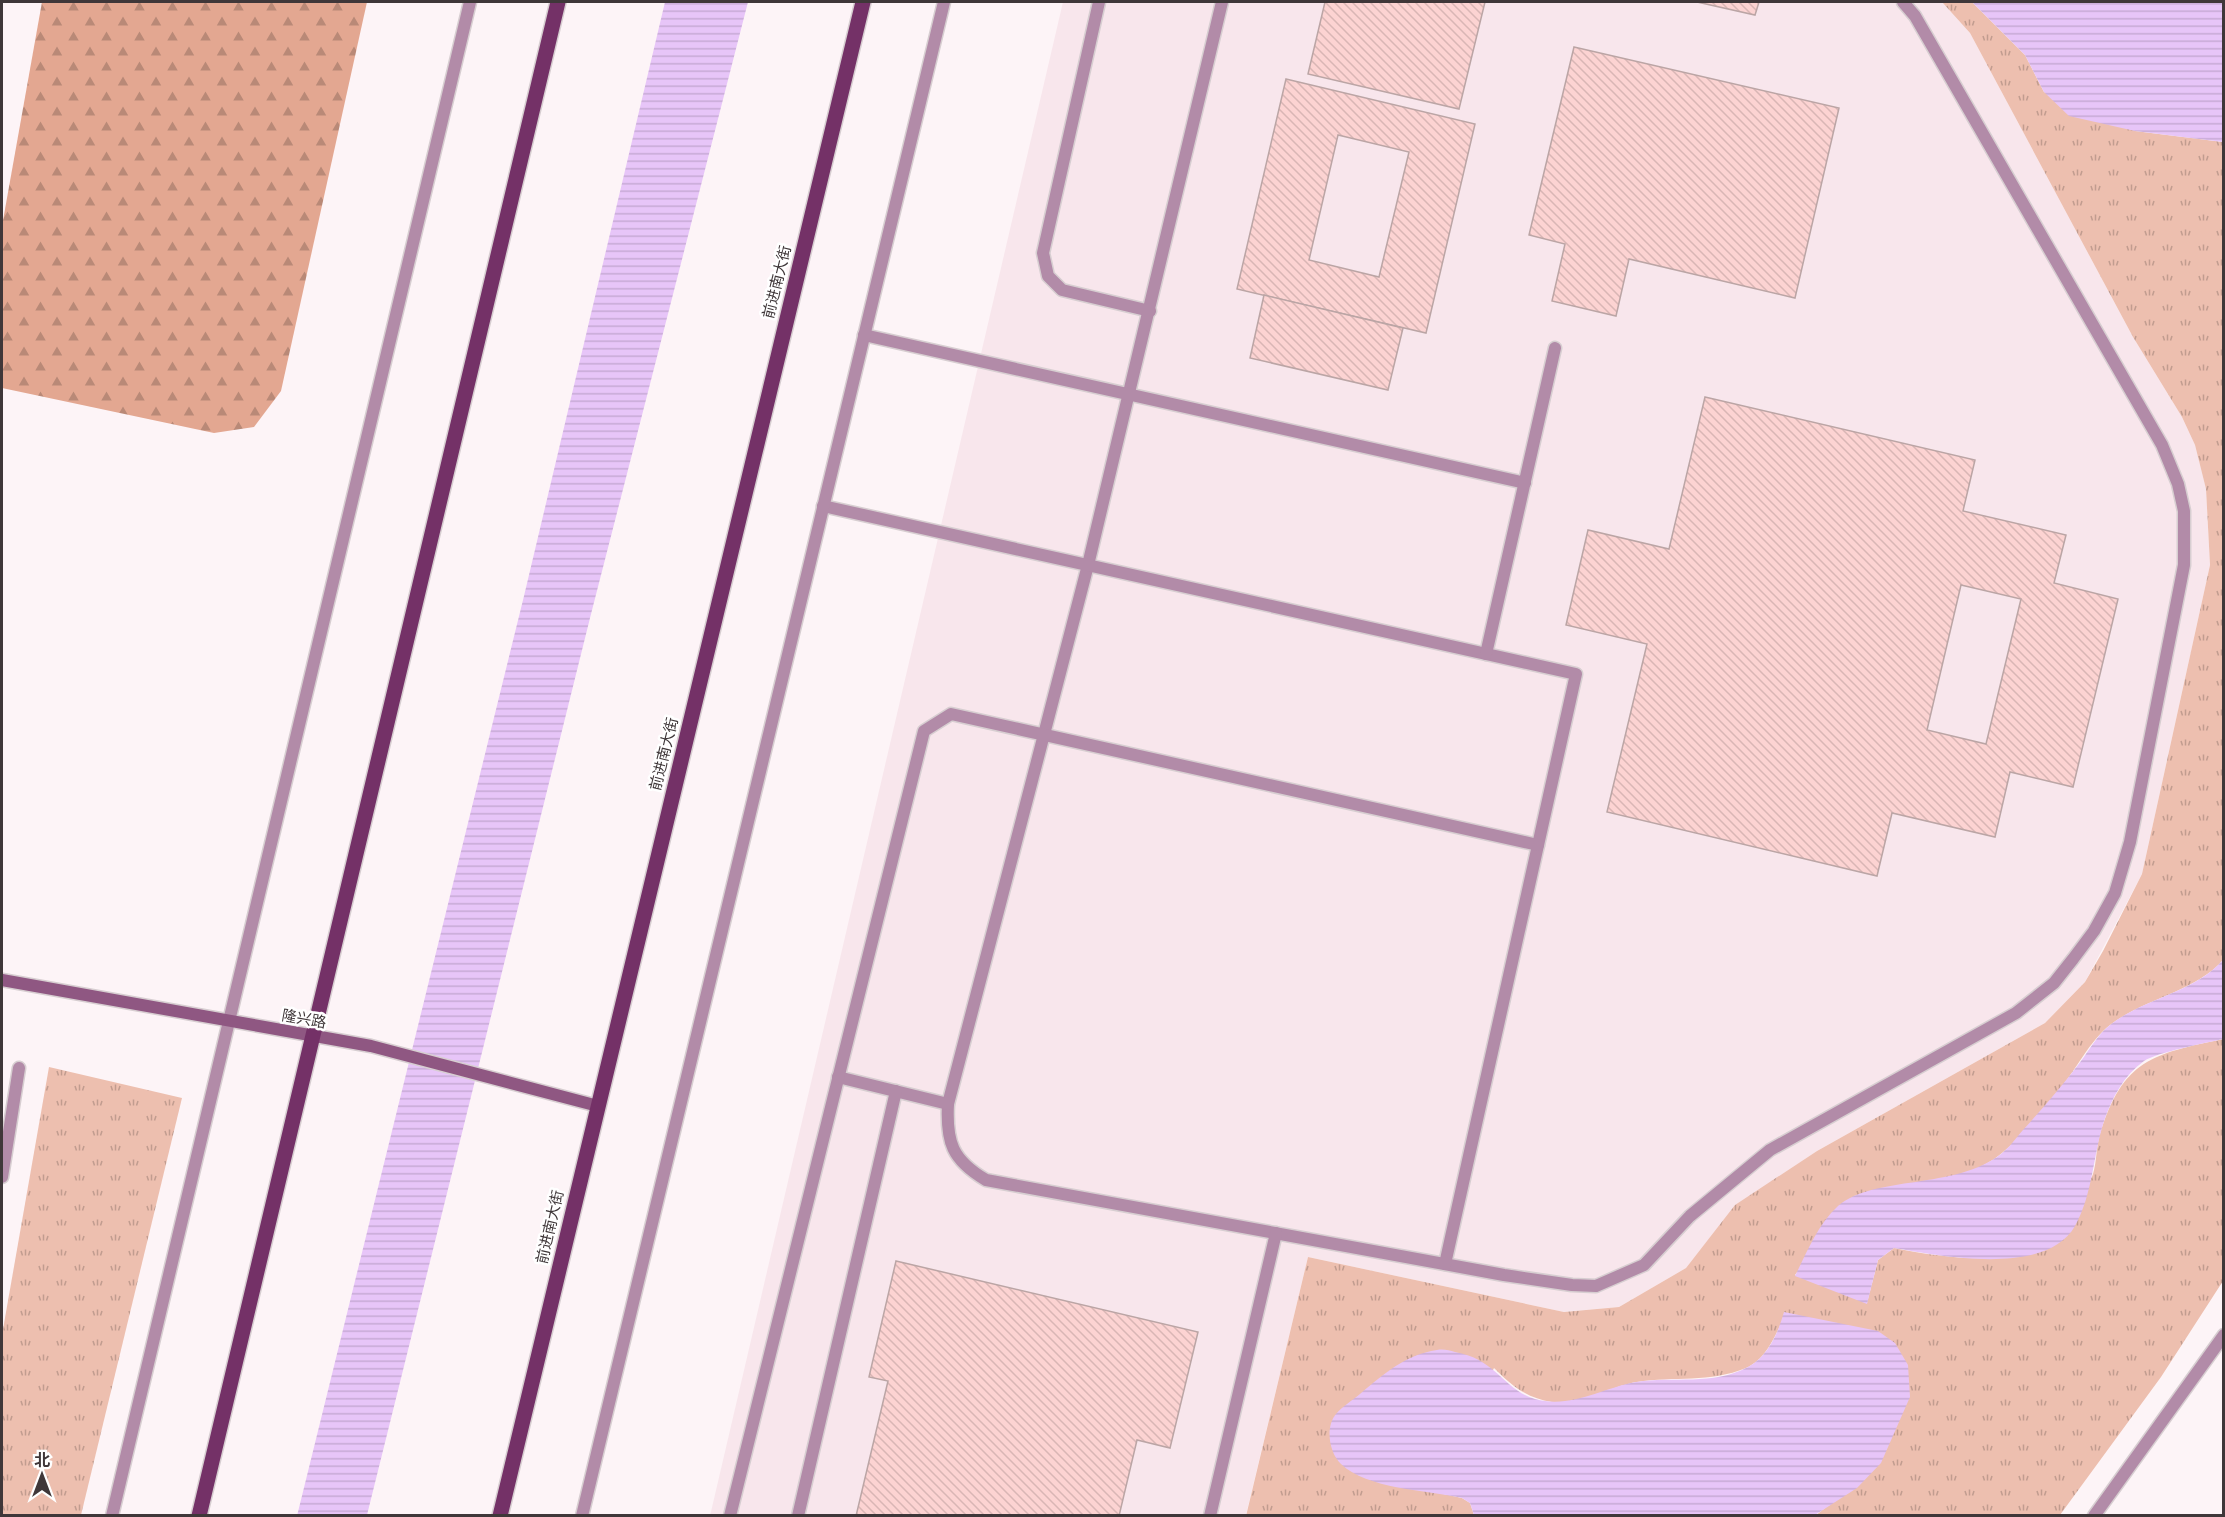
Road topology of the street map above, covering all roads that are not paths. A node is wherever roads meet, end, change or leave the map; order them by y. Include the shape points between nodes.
1 (470, 2) edge
2 (558, 2) edge
3 (863, 2) edge
4 (944, 2) edge
5 (1099, 2) edge
6 (1222, 2) edge
7 (1903, 2) edge
8 (1150, 311) junction
9 (864, 335) junction
10 (1555, 348) dead end
11 (1129, 394) junction
12 (1525, 483) junction
13 (823, 506) junction
14 (1088, 565) junction
15 (1486, 654) junction
16 (1044, 735) junction
17 (1538, 845) junction
18 (2, 980) edge
19 (229, 1021) junction
20 (313, 1036) junction
21 (19, 1068) dead end
22 (838, 1077) junction
23 (896, 1091) junction
24 (948, 1104) junction
25 (598, 1106) junction
26 (2, 1177) edge
27 (1276, 1233) junction
28 (1444, 1264) junction
29 (2223, 1335) edge
30 (112, 1515) edge
31 (199, 1515) edge
32 (500, 1515) edge
33 (582, 1515) edge
34 (730, 1515) edge
35 (798, 1515) edge
36 (1210, 1515) edge
37 (2094, 1515) edge

1 - 19 street
2 - 20 main road
3 - 25 main road, 前进南大街
4 - 9 street
5 - 8 street via 1043,253 1048,276 1062,290
6 - 8 street
7 - 28 street via 1915,16 2162,445 2178,484 2184,511 2184,565 2130,842 2115,893 2094,931 2055,982 2016,1013 1770,1150 1690,1216 1644,1265 1596,1286
8 - 11 street
9 - 11 street
9 - 13 street
10 - 12 street
11 - 12 street
11 - 14 street
12 - 15 street
13 - 14 street
13 - 33 street
14 - 15 street
14 - 16 street
15 - 17 street via 1576,674
16 - 17 street
16 - 22 street via 951,714 924,731
16 - 24 street
17 - 28 street
18 - 19 street, 隆兴路
19 - 20 street, 隆兴路
19 - 30 street
20 - 25 street, 隆兴路 via 371,1046
20 - 31 main road
21 - 26 street
22 - 23 street
22 - 34 street
23 - 24 street
23 - 35 street
24 - 27 street via 947,1127 952,1149 969,1170 986,1180
25 - 32 main road, 前进南大街
27 - 28 street
27 - 36 street
29 - 37 street

